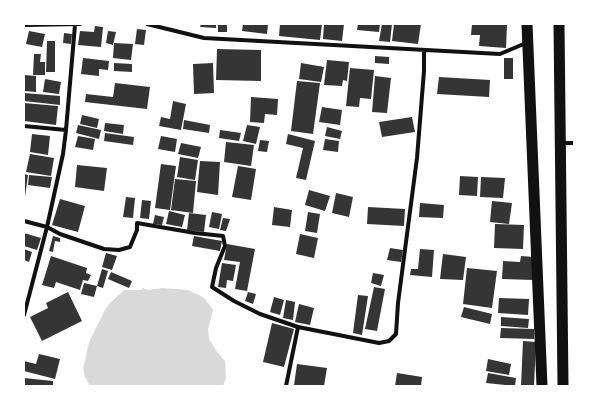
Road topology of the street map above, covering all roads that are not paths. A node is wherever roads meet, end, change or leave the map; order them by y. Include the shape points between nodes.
1 (24, 24) edge
2 (78, 24) edge
3 (148, 24) edge
4 (527, 24) edge
5 (559, 24) edge
6 (527, 43) junction
7 (424, 50) junction
8 (24, 126) edge
9 (66, 130) junction
10 (560, 143) junction
11 (574, 143) edge
12 (24, 221) edge
13 (47, 227) junction
14 (24, 315) edge
15 (298, 327) junction
16 (286, 386) edge
17 (542, 386) edge
18 (563, 386) edge

1 - 2 street
2 - 9 street
3 - 7 street via 204,38
4 - 6 highway
5 - 10 highway
6 - 7 street via 500,54
6 - 17 highway
7 - 15 street via 417,158 396,334 389,341 379,343
8 - 9 street
9 - 13 street
10 - 11 street
10 - 18 highway
12 - 13 street
13 - 14 street
13 - 15 street via 104,249 118,250 130,247 137,223 223,236 225,246 212,287 246,308
15 - 16 street

